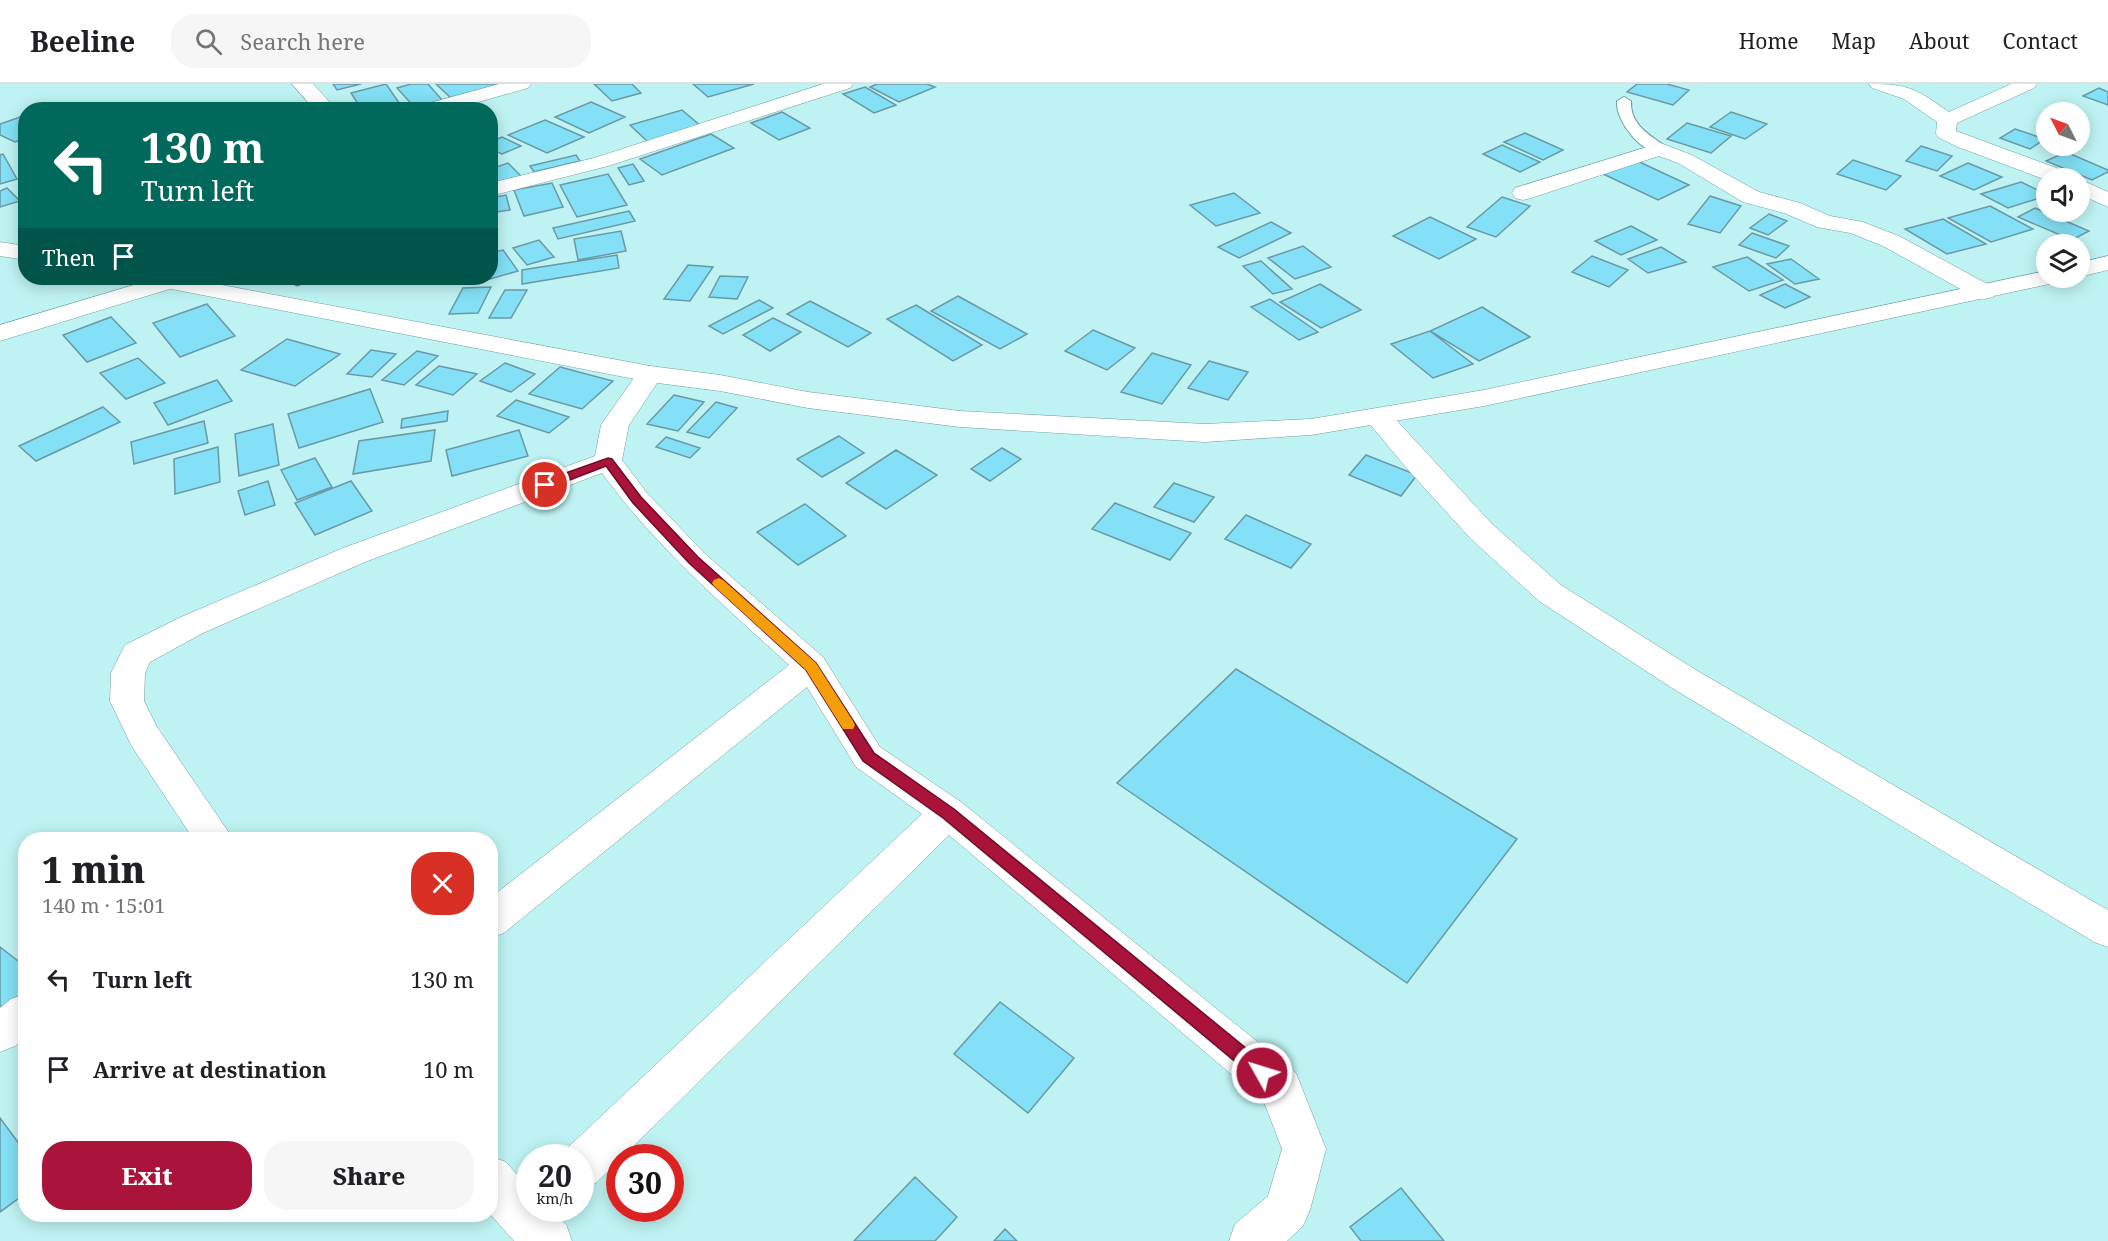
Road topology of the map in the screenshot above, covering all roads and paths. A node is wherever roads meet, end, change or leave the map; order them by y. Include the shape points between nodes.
1 (302, 84) edge
2 (521, 84) edge
3 (843, 84) edge
4 (1879, 84) edge
5 (2027, 84) edge
6 (1624, 101) dead end
7 (319, 102) edge
8 (455, 102) edge
9 (1947, 120) junction
10 (1660, 149) junction
11 (2036, 169) edge
12 (498, 188) edge
13 (2090, 191) edge
14 (1523, 193) dead end
15 (2108, 200) edge
16 (0, 249) edge
17 (18, 252) edge
18 (2108, 263) edge
19 (2090, 267) edge
20 (2036, 280) edge
21 (148, 285) edge
22 (194, 285) edge
23 (1984, 292) junction
24 (0, 333) edge
25 (650, 374) junction
26 (1378, 417) junction
27 (608, 461) junction
28 (811, 666) junction
29 (948, 813) junction
30 (210, 832) edge
31 (498, 915) edge
32 (2108, 930) edge
33 (18, 1019) edge
34 (0, 1032) edge
35 (594, 1154) edge
36 (498, 1186) edge
37 (537, 1223) edge
38 (1252, 1241) edge

1 - 7 street
2 - 8 street
3 - 12 street via 601,162
4 - 9 street via 1911,95
5 - 9 street
6 - 10 lane via 1624,114 1630,123 1640,136
9 - 11 street via 1946,134
10 - 14 street
10 - 23 street via 1751,197 1891,241
13 - 15 street
16 - 17 street
18 - 19 street
20 - 23 street
21 - 24 street
22 - 25 street
23 - 26 street via 1539,387
25 - 26 street via 808,400 1054,426 1205,433 1311,427
25 - 27 street via 615,425
26 - 32 street via 1481,531 1550,593 1684,679
27 - 28 street via 637,500 693,560
27 - 30 street via 354,555 192,625 137,654 128,673 127,701 143,735
28 - 29 street via 868,757
28 - 31 street
29 - 35 street
29 - 38 street via 1281,1088 1304,1149 1287,1210
33 - 34 street
36 - 37 street

